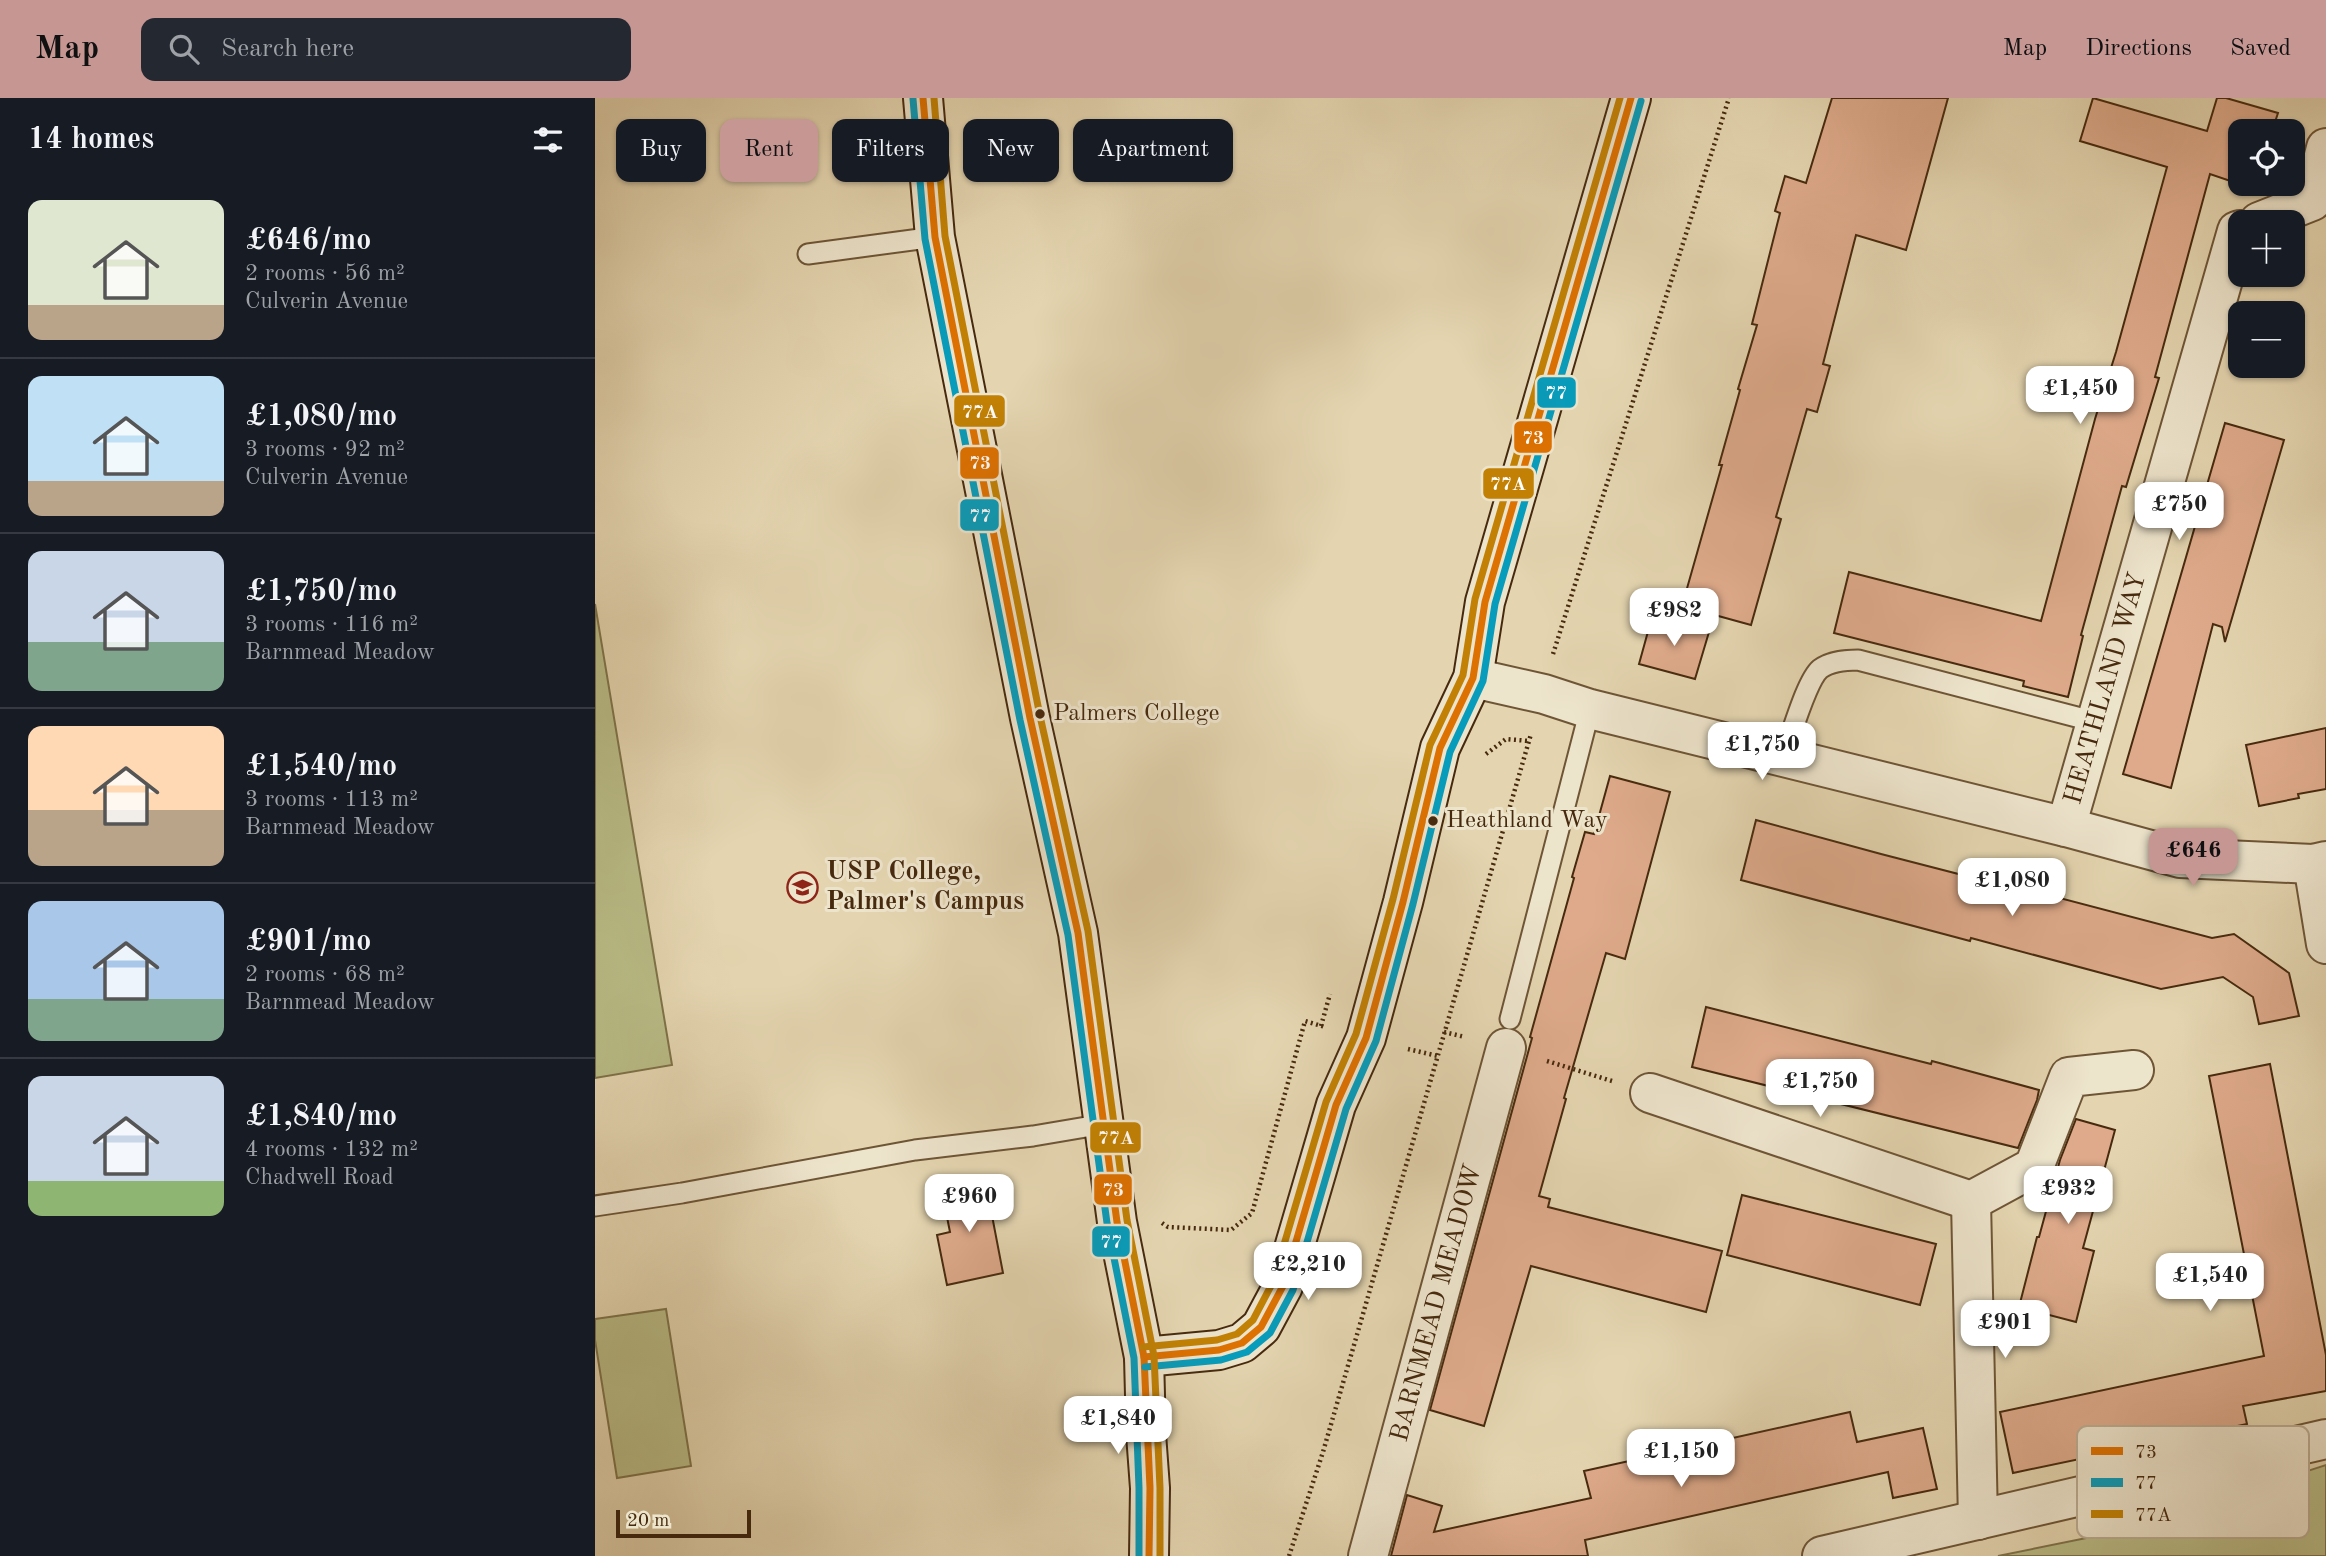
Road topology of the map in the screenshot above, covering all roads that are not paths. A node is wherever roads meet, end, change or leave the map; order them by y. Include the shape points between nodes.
1 (923, 98) edge
2 (1631, 98) edge
3 (2326, 148) edge
4 (2319, 203) edge
5 (2297, 210) edge
6 (935, 237) junction
7 (809, 254) dead end
8 (2228, 263) edge
9 (1473, 678) junction
10 (1590, 709) junction
11 (2097, 722) junction
12 (1783, 757) junction
13 (2066, 827) junction
14 (2319, 862) edge
15 (2326, 944) edge
16 (1508, 1033) joint
17 (2134, 1070) dead end
18 (1650, 1093) dead end
19 (1104, 1124) junction
20 (1971, 1201) junction
21 (595, 1206) edge
22 (1144, 1357) junction
23 (2077, 1497) edge
24 (1978, 1520) junction
25 (1149, 1556) edge
26 (1368, 1556) edge
27 (1822, 1556) edge

1 - 6 street
2 - 9 street via 1485,602
3 - 4 street
4 - 5 street
6 - 7 lane
6 - 19 street via 1030,718 1078,933
8 - 11 street, HEATHLAND WAY
9 - 10 street
9 - 22 street via 1440,748 1366,1038 1336,1105 1283,1286 1261,1327 1242,1343 1219,1350
10 - 12 street
10 - 16 lane
11 - 12 lane via 1847,660 1817,672
11 - 13 street, HEATHLAND WAY
12 - 13 street
13 - 14 street via 2180,858
14 - 15 street
16 - 26 street, BARNMEAD MEADOW
17 - 20 street via 2069,1077 2035,1167
18 - 20 street
19 - 21 lane via 915,1150
19 - 22 street via 1117,1222
20 - 24 street
22 - 25 street
23 - 24 street
24 - 27 street

